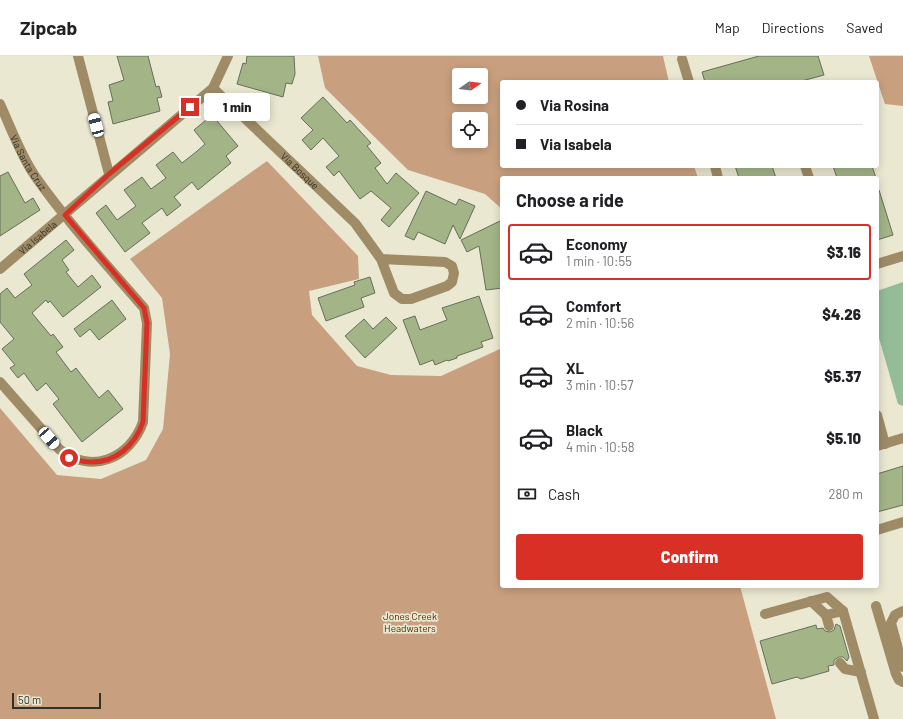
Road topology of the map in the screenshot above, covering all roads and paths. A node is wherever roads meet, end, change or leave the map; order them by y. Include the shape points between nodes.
1 (78, 56) edge
2 (228, 56) edge
3 (682, 58) dead end
4 (688, 80) edge
5 (213, 88) junction
6 (0, 104) edge
7 (109, 174) junction
8 (65, 215) junction
9 (903, 256) edge
10 (381, 259) junction
11 (879, 263) edge
12 (0, 269) edge
13 (0, 382) edge
14 (879, 430) edge
15 (903, 438) edge
16 (881, 445) edge
17 (903, 522) edge
18 (879, 529) edge
19 (811, 601) junction
20 (876, 606) dead end
21 (843, 611) junction
22 (903, 611) edge
23 (765, 614) dead end
24 (826, 615) junction
25 (891, 623) junction
26 (830, 626) dead end
27 (884, 634) junction
28 (840, 663) dead end
29 (903, 667) edge
30 (861, 672) junction
31 (903, 682) edge
32 (874, 719) edge

1 - 7 street
2 - 5 street, Via Isabela
3 - 4 street
5 - 7 street, Via Isabela
5 - 10 street, Via Bosque via 355,223
6 - 8 street, Via Santa Cruz via 34,175
7 - 8 street, Via Isabela
8 - 12 street, Via Isabela
8 - 13 street, Via Santa Cruz via 144,308 147,323 143,422 128,448 112,458 90,462 69,458 59,450
9 - 11 street
10 - 10 street, Via Bosque via 394,293 402,298 411,298 452,282 452,266 445,262
14 - 16 street
15 - 16 street
17 - 18 street
19 - 21 street via 827,597
19 - 23 street
19 - 24 street
20 - 27 street
21 - 24 street
21 - 30 street
22 - 25 street via 895,615
24 - 26 street
25 - 27 street
25 - 29 street
27 - 31 street via 896,674
28 - 30 street via 845,669
30 - 32 street

